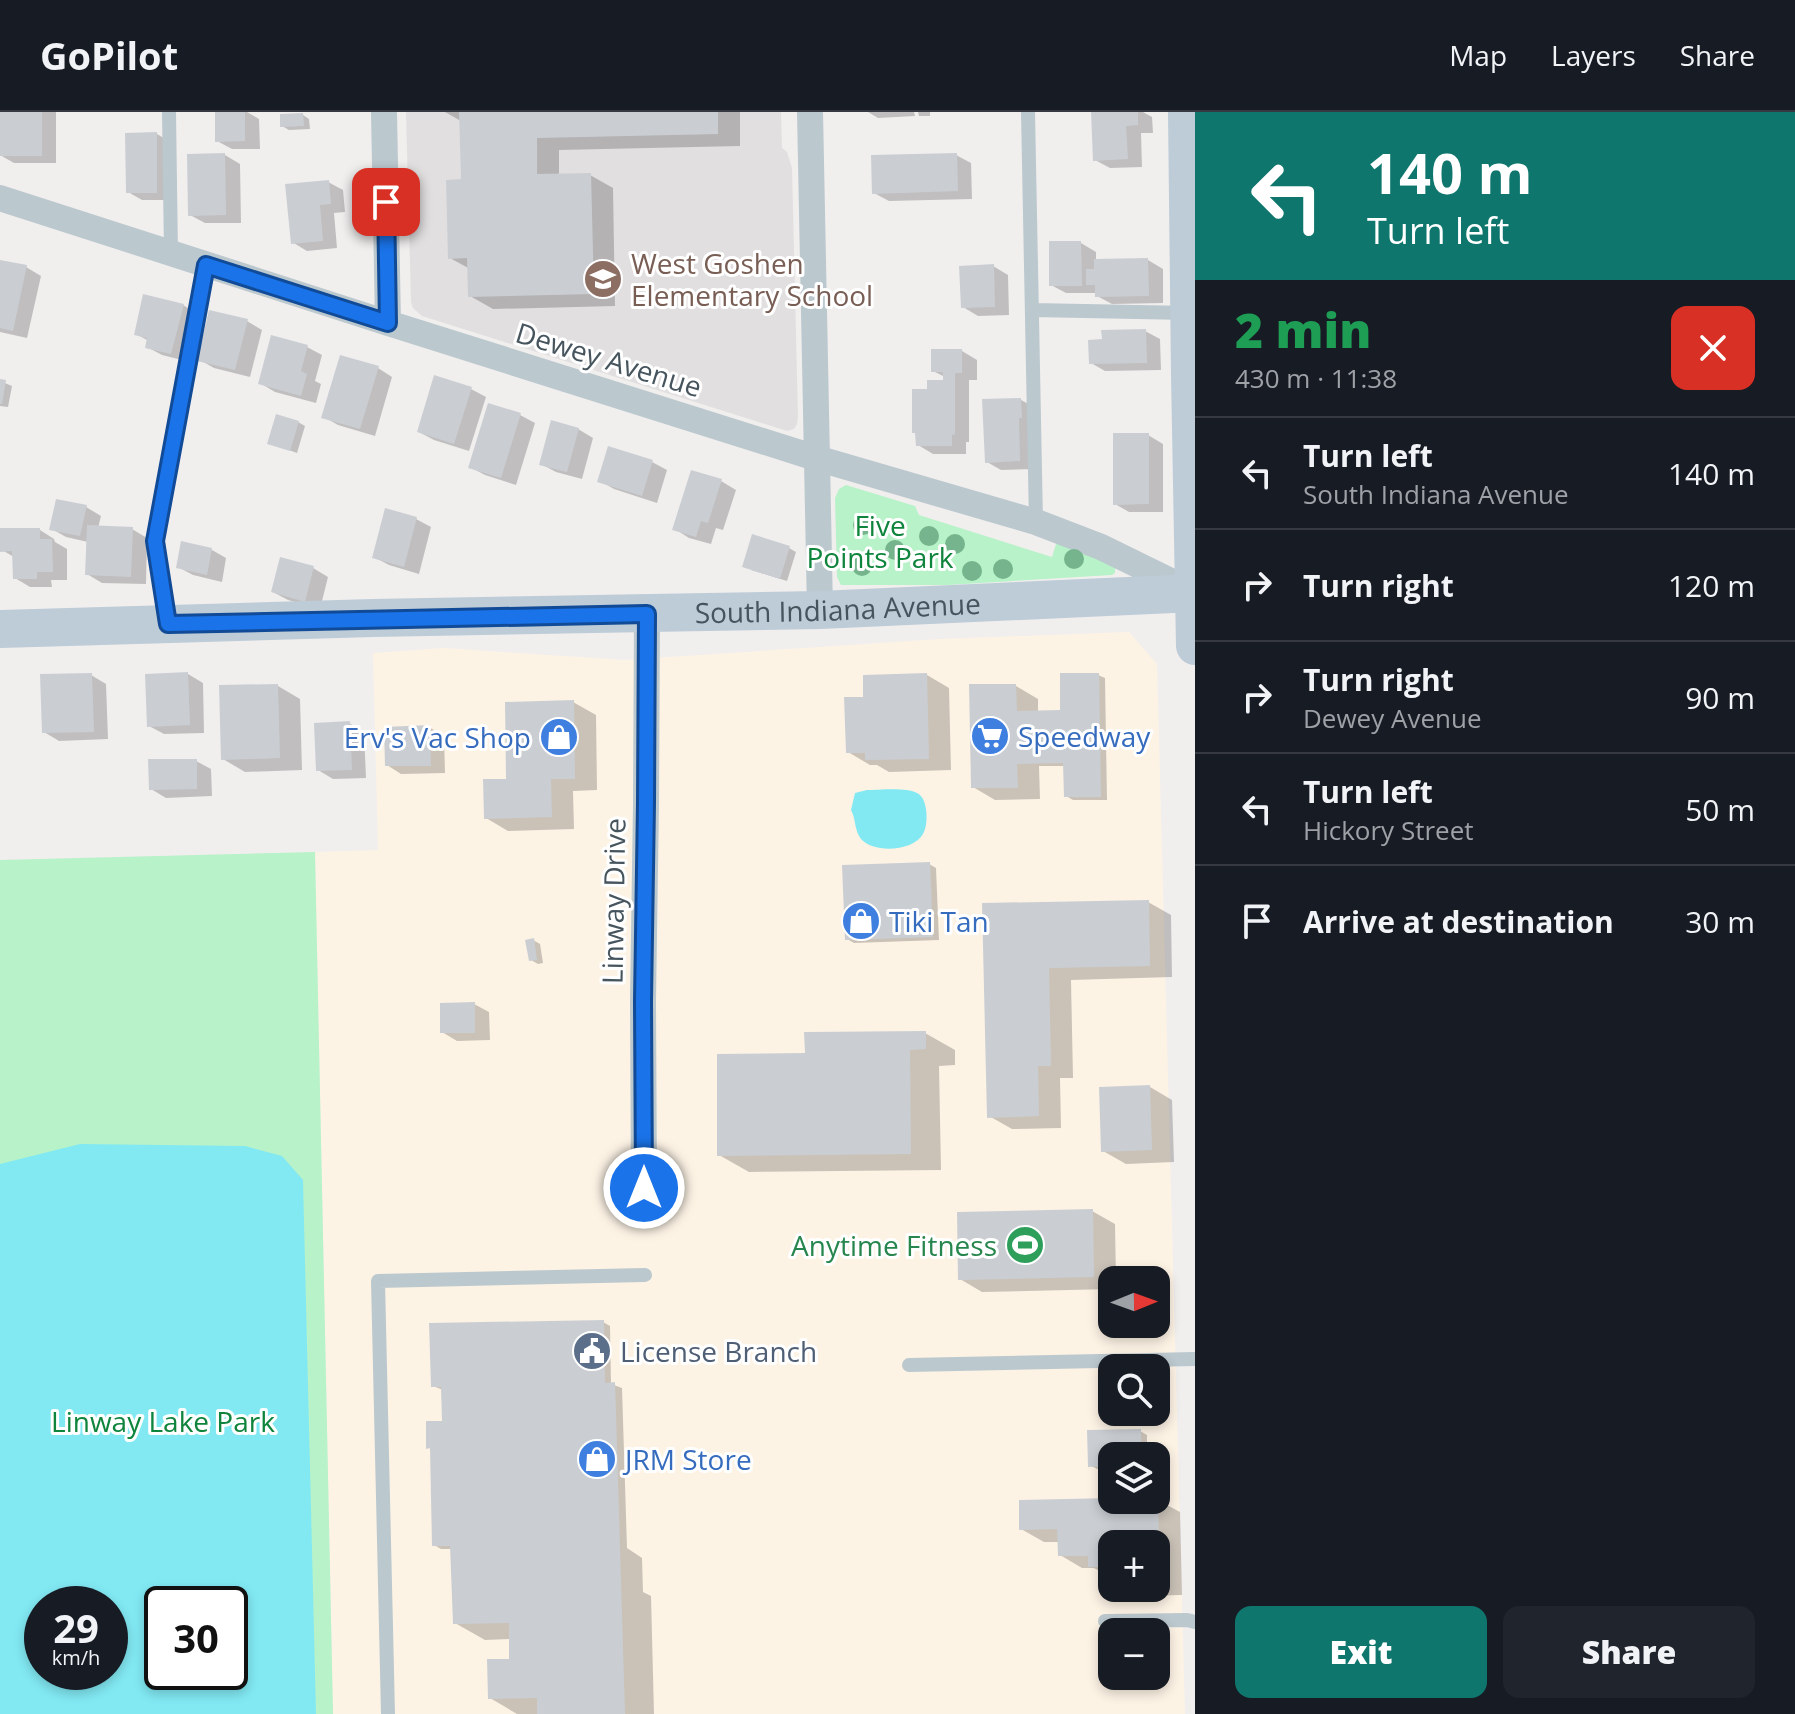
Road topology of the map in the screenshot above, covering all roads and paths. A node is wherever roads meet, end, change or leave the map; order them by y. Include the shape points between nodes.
1 (169, 112) edge
2 (384, 112) edge
3 (810, 112) edge
4 (1028, 112) edge
5 (1187, 112) edge
6 (1191, 173) edge
7 (0, 198) edge
8 (171, 254) junction
9 (206, 265) junction
10 (1032, 310) junction
11 (1189, 313) junction
12 (388, 323) junction
13 (1192, 374) edge
14 (816, 458) junction
15 (1036, 522) junction
16 (1195, 593) edge
17 (820, 610) junction
18 (647, 614) junction
19 (168, 624) junction
20 (0, 629) edge
21 (1195, 646) edge
22 (644, 1188) dead end
23 (645, 1275) dead end
24 (1195, 1359) edge
25 (909, 1365) dead end
26 (1170, 1620) edge
27 (1195, 1622) edge
28 (388, 1714) edge

1 - 8 lane
2 - 12 street
3 - 14 street
4 - 10 lane
5 - 6 street
6 - 11 street
7 - 8 street, Dewey Avenue
8 - 9 street, Dewey Avenue
9 - 12 street, Dewey Avenue
9 - 19 lane via 155,541
10 - 11 lane
10 - 15 lane
11 - 13 street
12 - 14 street, Dewey Avenue
13 - 16 street
14 - 15 street, Dewey Avenue
14 - 17 street
15 - 16 street, Dewey Avenue
16 - 17 street, South Indiana Avenue
16 - 21 street
17 - 18 street, South Indiana Avenue
18 - 19 street, South Indiana Avenue
18 - 22 street, Linway Drive
19 - 20 street, South Indiana Avenue
23 - 28 lane via 378,1281
24 - 25 lane
26 - 27 lane

